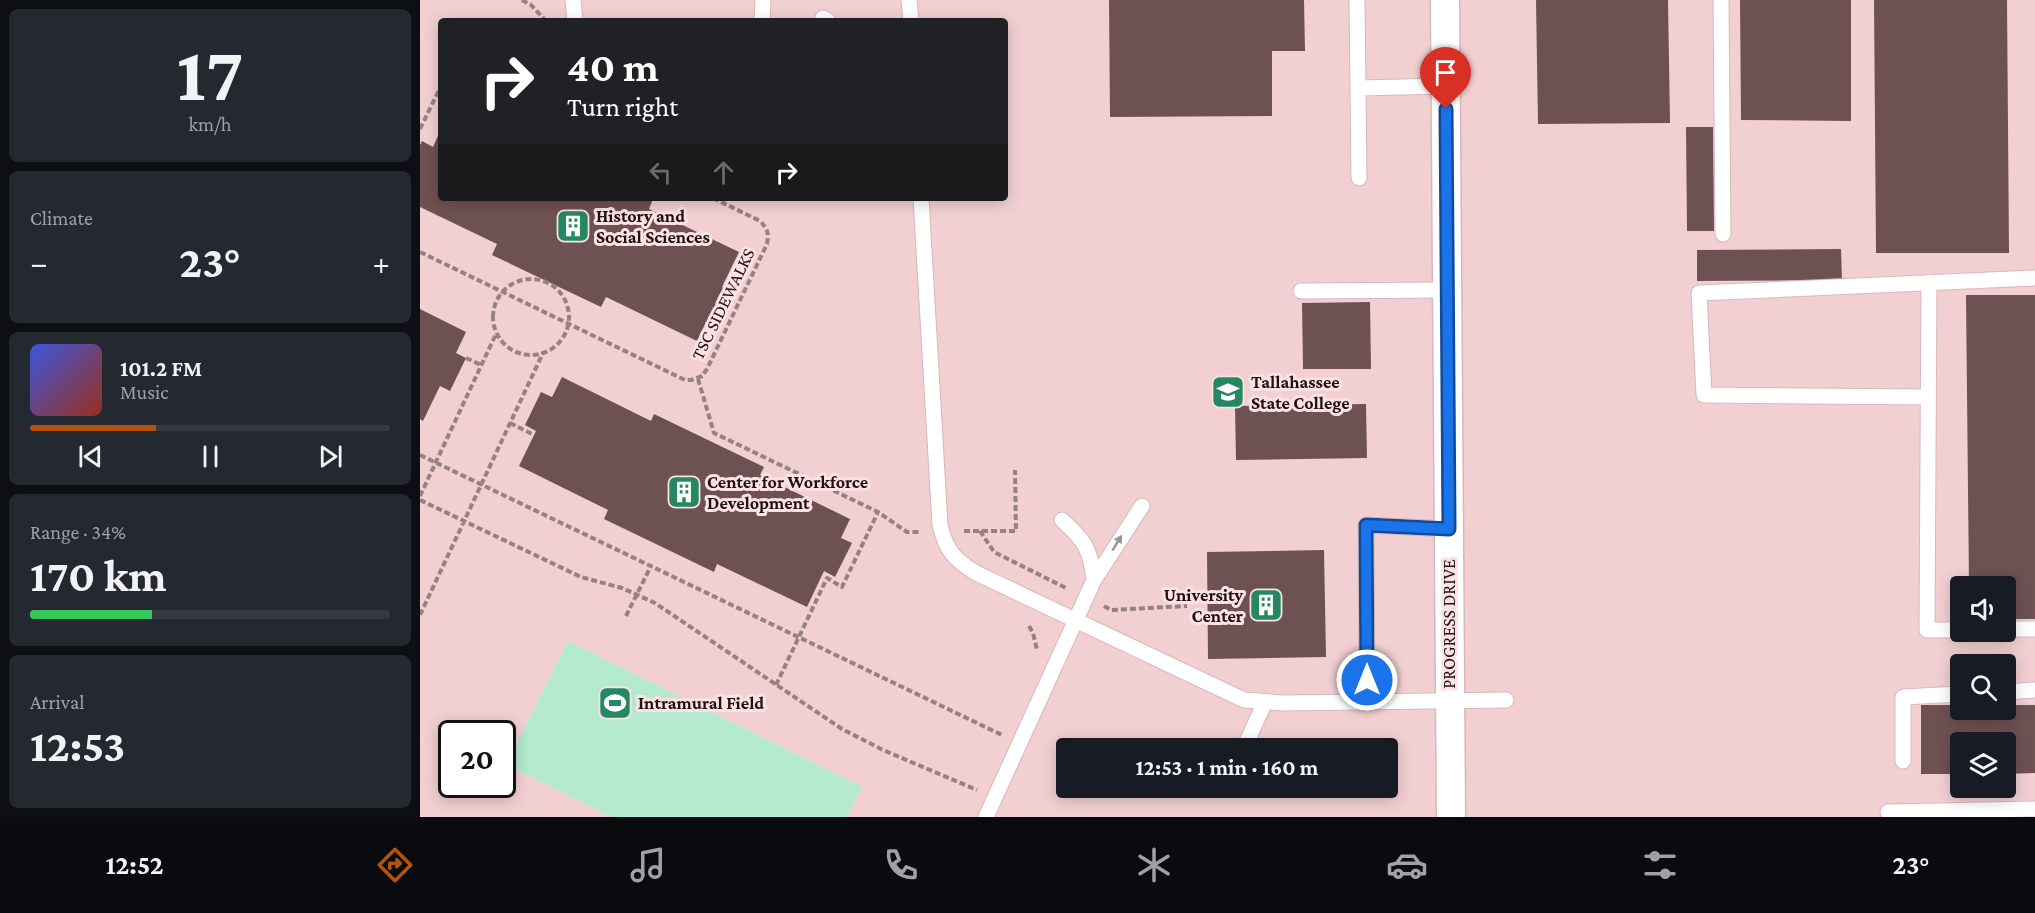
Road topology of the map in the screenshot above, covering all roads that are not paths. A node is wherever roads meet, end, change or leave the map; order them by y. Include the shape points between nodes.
1 (573, 0) edge
2 (763, 0) edge
3 (909, 0) edge
4 (1357, 0) edge
5 (1445, 0) edge
6 (1721, 0) edge
7 (575, 18) edge
8 (762, 18) edge
9 (910, 18) edge
10 (1446, 86) junction
11 (1358, 88) junction
12 (1359, 178) dead end
13 (921, 201) edge
14 (1723, 234) dead end
15 (2035, 278) edge
16 (1929, 282) junction
17 (1447, 290) junction
18 (1301, 291) dead end
19 (1928, 397) junction
20 (1142, 506) dead end
21 (1062, 520) dead end
22 (1449, 529) junction
23 (1094, 580) junction
24 (1075, 620) junction
25 (2016, 629) edge
26 (2035, 629) edge
27 (1950, 630) edge
28 (2035, 690) edge
29 (2016, 691) edge
30 (1950, 695) edge
31 (1506, 700) dead end
32 (1450, 701) junction
33 (1265, 702) junction
34 (1368, 702) junction
35 (1249, 738) edge
36 (1903, 761) dead end
37 (2035, 809) edge
38 (1888, 812) dead end
39 (986, 817) edge
40 (1451, 817) edge

1 - 7 lane
2 - 8 lane
3 - 9 lane
4 - 11 lane
5 - 10 street, PROGRESS DRIVE
6 - 14 lane
10 - 11 lane
10 - 17 street, PROGRESS DRIVE
11 - 12 lane
13 - 24 lane via 941,532 956,560
15 - 16 lane
16 - 19 lane
16 - 19 lane via 1699,293 1704,396
17 - 18 lane
17 - 22 street, PROGRESS DRIVE
19 - 27 lane via 1927,630
23 -> 20 lane
21 - 23 lane via 1082,538 1091,558
22 - 32 street, PROGRESS DRIVE
22 - 34 lane via 1366,525
23 - 24 lane
24 - 33 lane via 1244,700
24 - 39 lane
25 - 26 lane
28 - 29 lane
30 - 36 lane via 1903,697
31 - 32 lane
32 - 34 lane
32 - 40 street, PROGRESS DRIVE
33 - 34 lane
33 - 35 lane
37 - 38 lane

